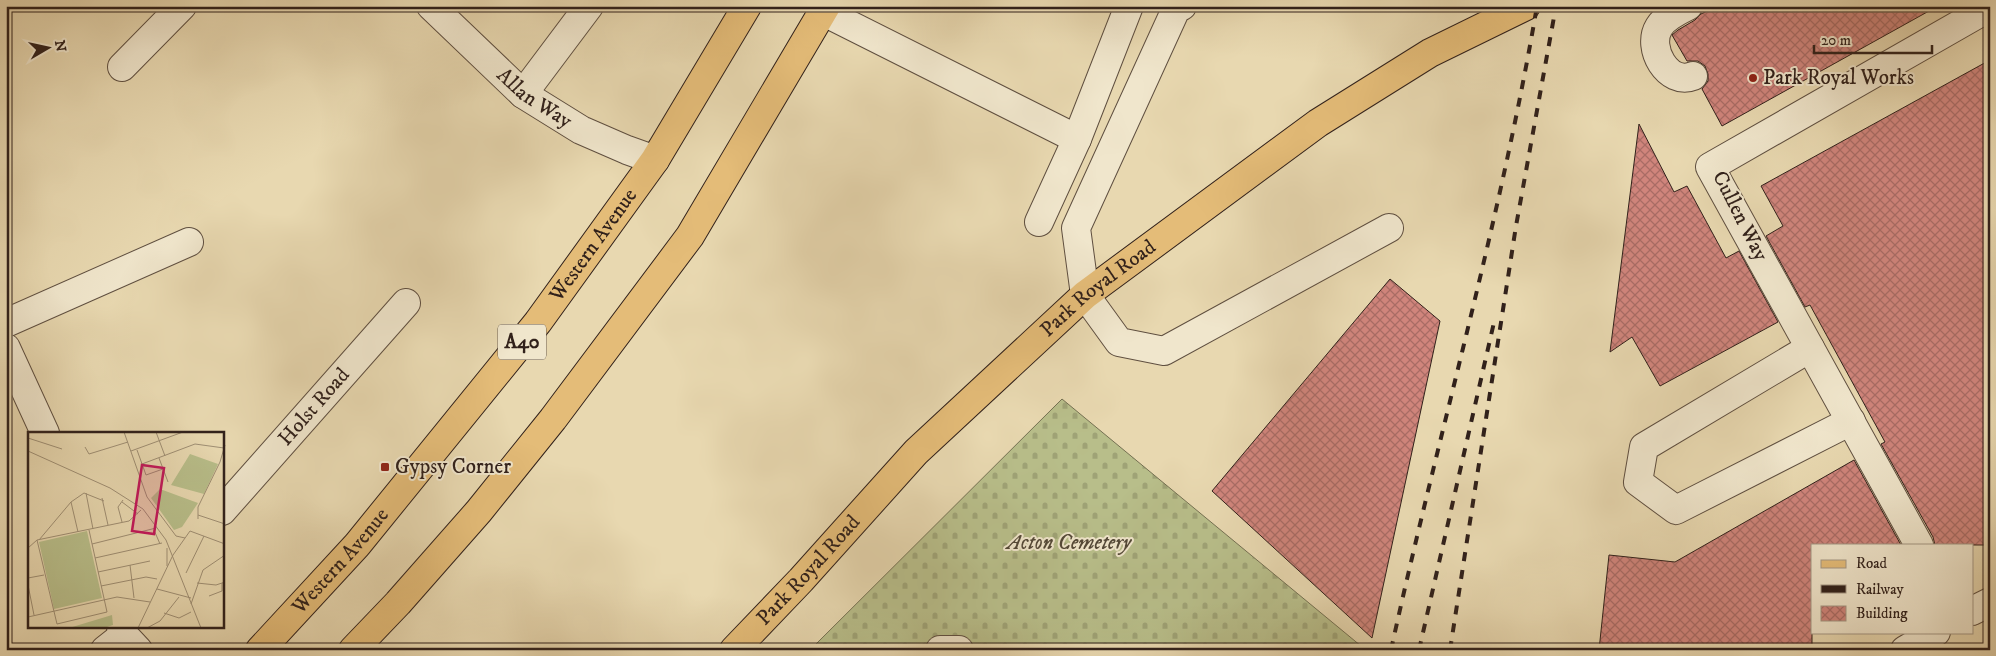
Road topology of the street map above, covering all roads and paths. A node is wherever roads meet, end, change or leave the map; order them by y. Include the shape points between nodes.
1 (182, 6) edge
2 (431, 6) edge
3 (589, 6) edge
4 (748, 6) edge
5 (1129, 6) edge
6 (1182, 6) edge
7 (1526, 6) edge
8 (1688, 6) edge
9 (1990, 7) edge
10 (825, 9) edge
11 (122, 67) dead end
12 (1693, 76) dead end
13 (523, 94) junction
14 (1076, 139) junction
15 (655, 160) junction
16 (1039, 222) dead end
17 (1389, 228) dead end
18 (189, 242) dead end
19 (1085, 295) junction
20 (406, 303) dead end
21 (6, 323) edge
22 (6, 348) edge
23 (1810, 348) junction
24 (1851, 421) junction
25 (44, 432) edge
26 (224, 508) edge
27 (1918, 544) edge
28 (1990, 602) edge
29 (1974, 610) edge
30 (1933, 634) edge
31 (260, 650) edge
32 (353, 650) edge
33 (734, 650) edge
34 (940, 650) edge
35 (959, 650) edge
36 (1906, 650) edge

1 - 11 street
2 - 13 street, Allan Way
3 - 13 street
4 - 15 main road, Western Avenue / A40
5 - 14 street
6 - 19 street via 1176,9 1076,228
7 - 19 main road, Park Royal Road via 1430,54 1318,122
8 - 12 street via 1659,27 1656,40 1658,58 1670,74 1686,79
9 - 23 street, Cullen Way via 1710,167
10 - 14 street
10 - 32 main road via 690,236 553,419 479,511
13 - 15 street, Allan Way via 576,127
14 - 16 street
15 - 31 main road, Western Avenue / A40 via 538,322 357,544
17 - 19 street via 1164,351 1119,342
18 - 21 street
19 - 33 main road, Park Royal Road via 916,452
20 - 26 street, Holst Road
22 - 25 street
23 - 24 street, Cullen Way
23 - 24 street via 1644,447 1638,482 1676,510
24 - 27 street, Cullen Way
28 - 29 street
30 - 36 street
34 - 35 street

